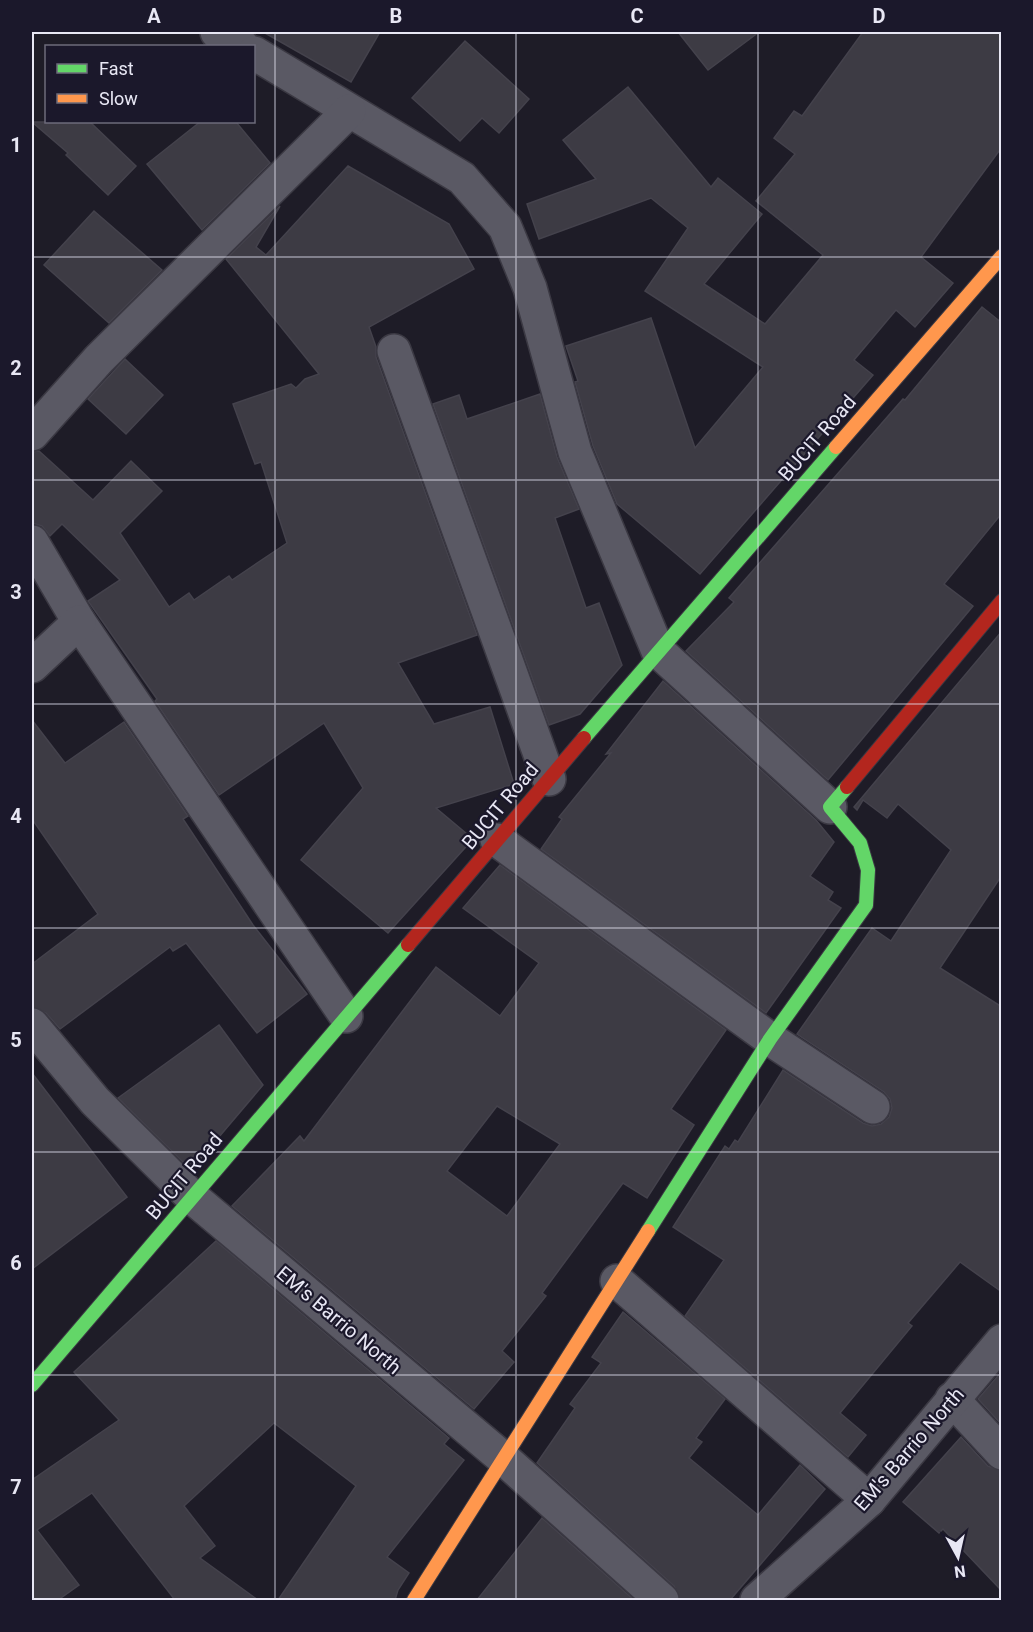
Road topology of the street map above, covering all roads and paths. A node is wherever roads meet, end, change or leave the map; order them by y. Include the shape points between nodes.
1 (217, 32) edge
2 (240, 45) edge
3 (255, 54) edge
4 (350, 111) junction
5 (1002, 256) edge
6 (394, 351) dead end
7 (32, 434) edge
8 (32, 542) edge
9 (1002, 601) edge
10 (79, 622) junction
11 (658, 651) junction
12 (32, 666) edge
13 (549, 779) junction
14 (830, 807) junction
15 (497, 840) junction
16 (346, 1016) junction
17 (32, 1025) edge
18 (770, 1039) junction
19 (873, 1107) dead end
20 (192, 1197) junction
21 (617, 1281) junction
22 (1002, 1341) edge
23 (32, 1385) edge
24 (952, 1399) junction
25 (1002, 1453) edge
26 (504, 1459) junction
27 (869, 1500) junction
28 (414, 1600) edge
29 (662, 1600) edge
30 (757, 1600) edge

1 - 2 street
3 - 4 street
4 - 7 street via 99,359
4 - 11 street via 462,178 505,227 530,288 575,452
5 - 11 street, BUCIT Road
6 - 13 street
8 - 10 street
9 - 14 street
10 - 12 street
10 - 16 street
11 - 13 street, BUCIT Road
11 - 14 street
13 - 15 street, BUCIT Road
14 - 18 street via 860,843 868,870 866,905
15 - 16 street, BUCIT Road
15 - 18 street
16 - 20 street, BUCIT Road
17 - 20 street, EM's Barrio North via 95,1101
18 - 19 street
18 - 21 street
20 - 23 street, BUCIT Road
20 - 26 street, EM's Barrio North
21 - 26 street
21 - 27 street
22 - 24 street, EM's Barrio North
24 - 25 street
24 - 27 street, EM's Barrio North
26 - 28 street
26 - 29 street, EM's Barrio North
27 - 30 street, EM's Barrio North

